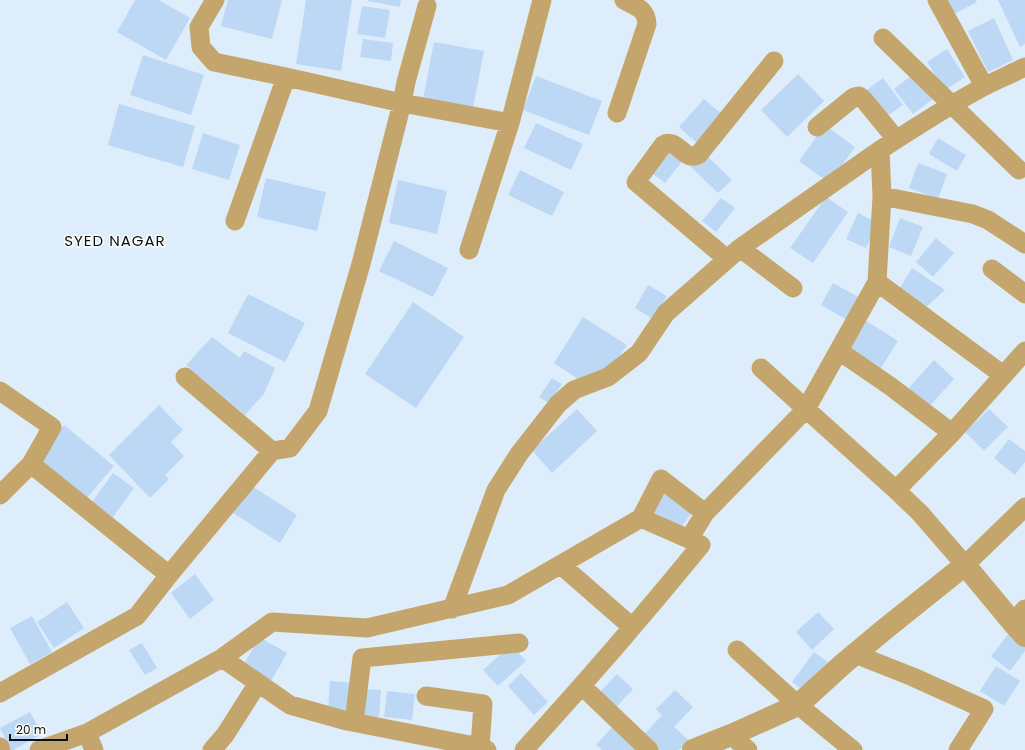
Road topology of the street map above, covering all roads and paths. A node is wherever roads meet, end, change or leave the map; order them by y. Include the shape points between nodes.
1 (215, 0) edge
2 (542, 0) edge
3 (624, 0) edge
4 (937, 0) edge
5 (427, 6) dead end
6 (883, 38) dead end
7 (774, 61) dead end
8 (1025, 67) edge
9 (286, 76) junction
10 (984, 86) junction
11 (402, 103) junction
12 (951, 105) junction
13 (617, 114) dead end
14 (510, 123) junction
15 (818, 127) dead end
16 (896, 139) junction
17 (880, 150) junction
18 (1019, 170) dead end
19 (882, 196) junction
20 (235, 221) dead end
21 (1025, 244) edge
22 (469, 250) dead end
23 (734, 254) junction
24 (992, 269) dead end
25 (877, 282) junction
26 (793, 288) dead end
27 (1025, 294) edge
28 (839, 351) junction
29 (1025, 351) edge
30 (761, 368) dead end
31 (1004, 375) junction
32 (185, 377) dead end
33 (0, 391) edge
34 (806, 409) junction
35 (952, 433) junction
36 (272, 451) junction
37 (31, 464) junction
38 (896, 490) junction
39 (0, 495) edge
40 (1025, 507) edge
41 (705, 513) junction
42 (641, 518) junction
43 (689, 539) junction
44 (561, 565) junction
45 (965, 565) junction
46 (169, 575) junction
47 (452, 608) junction
48 (1021, 623) edge
49 (632, 627) junction
50 (519, 643) dead end
51 (737, 650) dead end
52 (855, 654) junction
53 (222, 658) junction
54 (258, 683) junction
55 (582, 686) junction
56 (0, 693) edge
57 (426, 696) dead end
58 (798, 705) junction
59 (354, 722) junction
60 (731, 736) junction
61 (91, 742) edge
62 (484, 748) edge
63 (39, 750) edge
64 (212, 750) edge
65 (524, 750) edge
66 (649, 750) edge
67 (693, 750) edge
68 (748, 750) edge
69 (853, 750) edge
70 (958, 750) edge

1 - 9 street via 199,27 201,47 214,62
2 - 14 street
3 - 13 street via 642,10 647,17 647,24
4 - 10 street
5 - 11 street
6 - 12 street
7 - 23 street via 699,154 690,156 667,143 636,182
8 - 10 street
9 - 11 street
9 - 20 street
10 - 12 street
11 - 14 street
11 - 36 street via 361,264 318,411 290,448
12 - 16 street
12 - 18 street
14 - 22 street
15 - 16 street via 854,97 859,96
16 - 17 street
17 - 19 street
17 - 23 street
19 - 21 street via 973,214 988,220
19 - 25 street
23 - 26 street
23 - 47 street via 666,313 639,353 608,377 574,390 553,410 519,454 496,490
24 - 27 street
25 - 28 street
25 - 31 street
28 - 34 street
28 - 35 street
29 - 31 street
30 - 34 street
31 - 35 street
32 - 36 street
33 - 37 street via 52,427
34 - 38 street
34 - 41 street
35 - 38 street
36 - 46 street
37 - 39 street
37 - 46 street
38 - 45 street via 920,513
40 - 45 street
41 - 42 street via 661,479
41 - 43 street
42 - 43 street
42 - 44 street
43 - 49 street via 701,545
44 - 47 street via 508,596
44 - 49 street
45 - 48 street
45 - 52 street
46 - 56 street via 137,616
47 - 53 street via 367,628 272,622
49 - 55 street
50 - 59 street via 362,658
51 - 58 street
52 - 58 street
52 - 70 street via 913,676 984,710
53 - 54 street
53 - 61 street
54 - 59 street via 290,704
54 - 64 street via 225,735
55 - 65 street
55 - 66 street
57 - 62 street via 483,704
58 - 60 street
58 - 69 street
59 - 62 street
60 - 67 street
60 - 68 street
61 - 63 street

